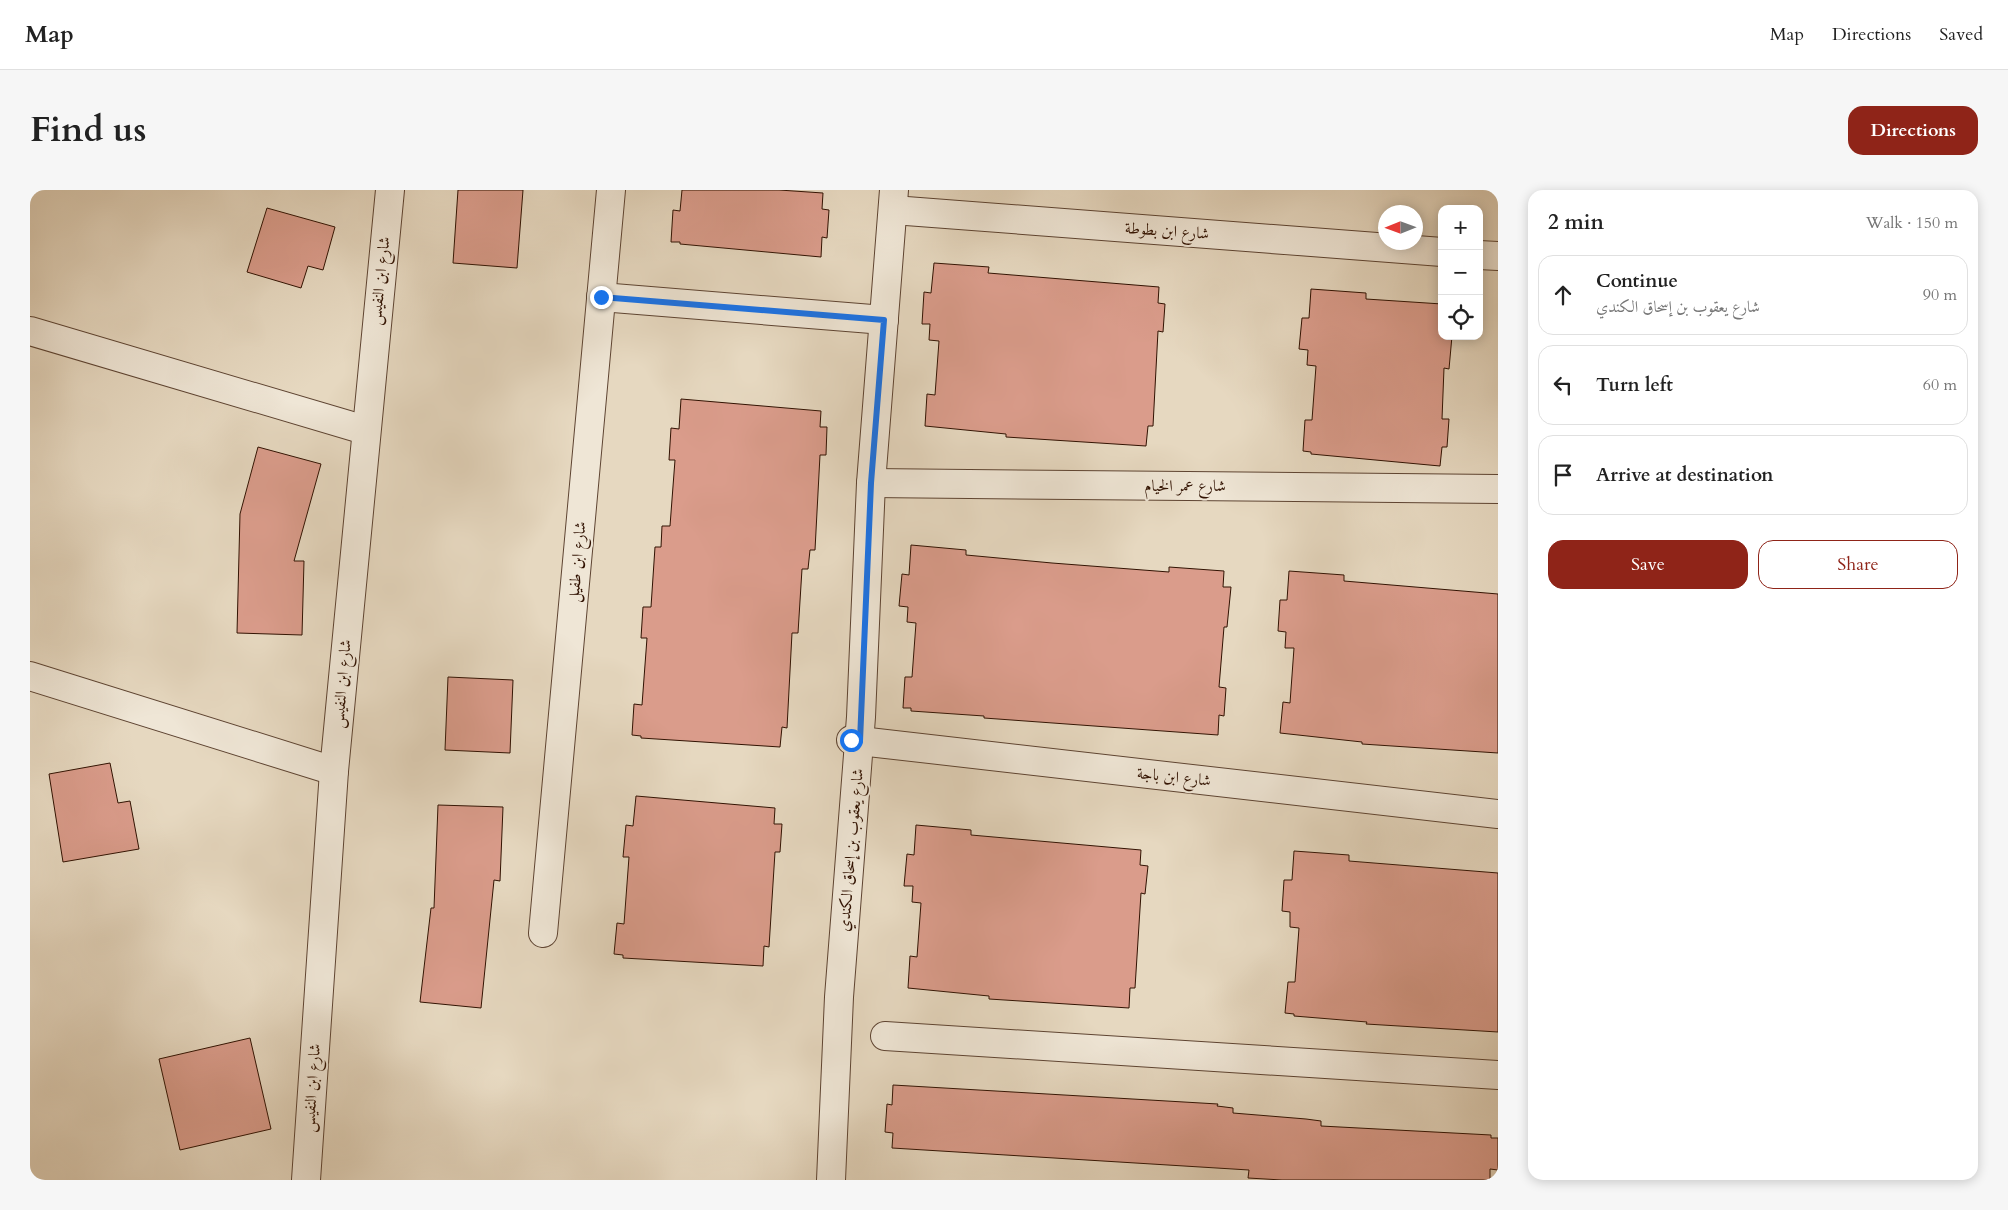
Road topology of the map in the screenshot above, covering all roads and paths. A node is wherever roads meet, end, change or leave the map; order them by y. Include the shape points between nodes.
1 (390, 190) edge
2 (611, 190) edge
3 (894, 200) edge
4 (1438, 252) edge
5 (1483, 255) edge
6 (1498, 256) edge
7 (601, 297) junction
8 (884, 320) junction
9 (30, 331) edge
10 (365, 430) junction
11 (871, 483) junction
12 (1498, 488) edge
13 (30, 676) edge
14 (855, 740) junction
15 (334, 771) junction
16 (1498, 814) edge
17 (544, 934) dead end
18 (885, 1036) dead end
19 (1498, 1075) edge
20 (306, 1180) edge
21 (830, 1180) edge

1 - 10 street, شارع ابن النفيس
2 - 7 street, شارع ابن طفيل
3 - 4 street, شارع ابن بطوطة
3 - 8 street, شارع يعقوب بن إسحاق الكندي
5 - 6 street
7 - 8 street
7 - 17 street, شارع ابن طفيل
8 - 11 street, شارع يعقوب بن إسحاق الكندي
9 - 10 street
10 - 15 street, شارع ابن النفيس
11 - 12 street, شارع عمر الخيام
11 - 14 street, شارع يعقوب بن إسحاق الكندي
13 - 15 street
14 - 16 street, شارع ابن باجة
14 - 21 street, شارع يعقوب بن إسحاق الكندي
15 - 20 street, شارع ابن النفيس
18 - 19 street

